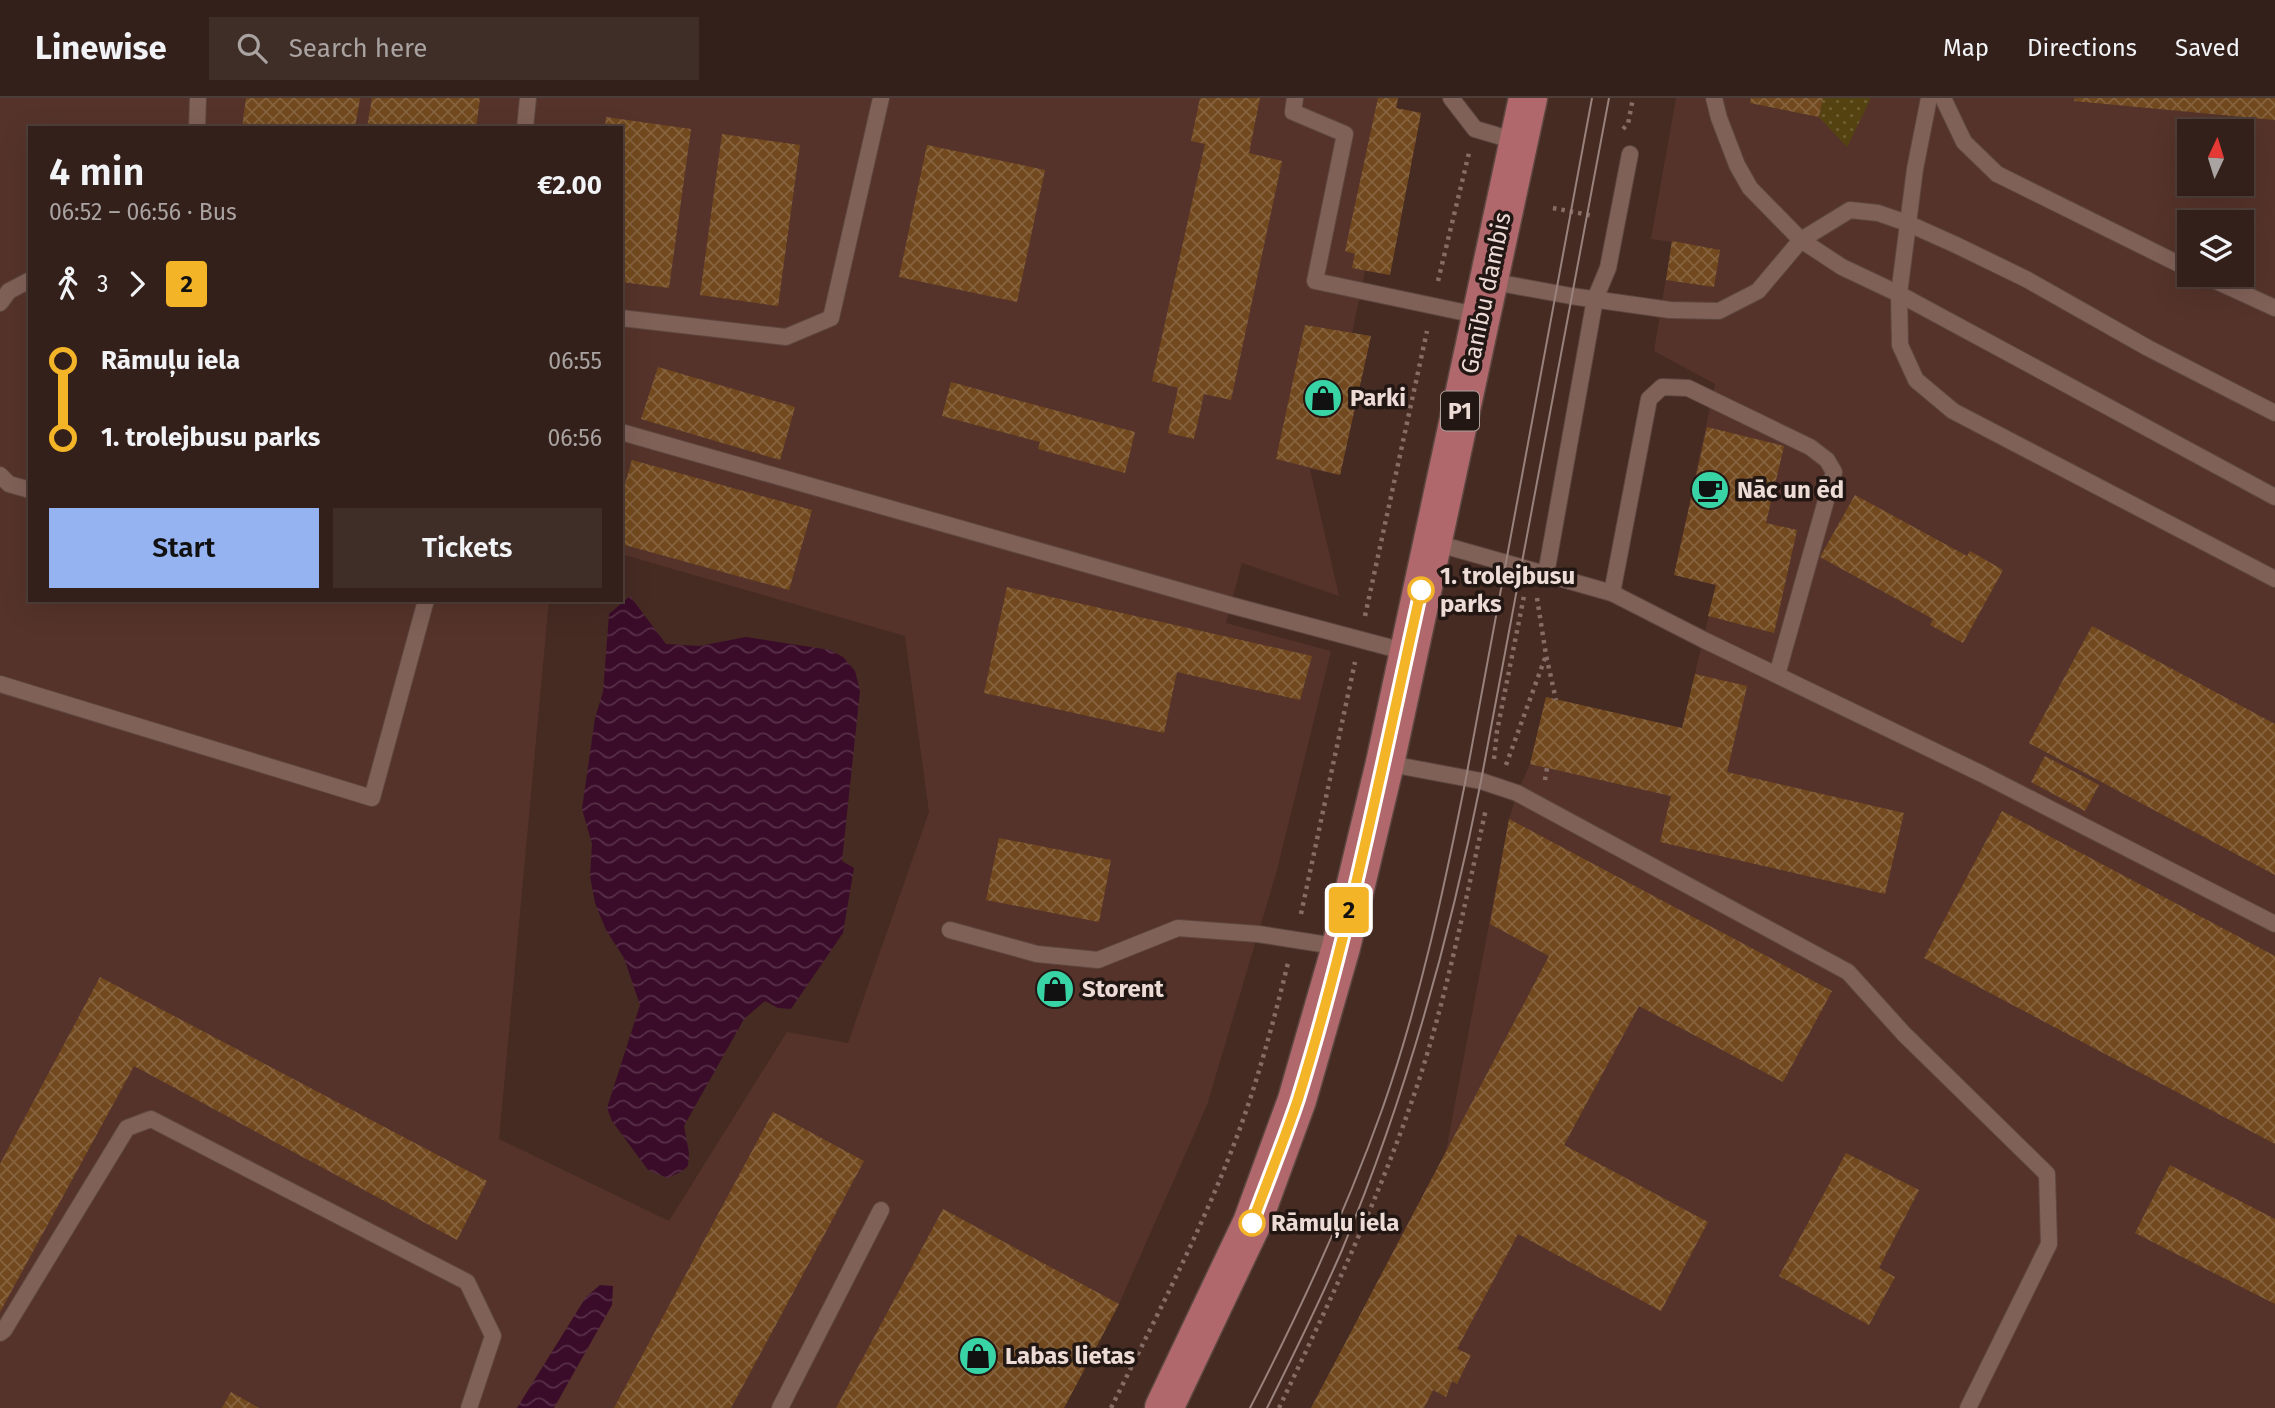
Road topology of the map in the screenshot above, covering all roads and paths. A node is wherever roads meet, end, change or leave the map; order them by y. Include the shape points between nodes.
1 (198, 98) edge
2 (528, 98) edge
3 (881, 98) edge
4 (1295, 98) edge
5 (1451, 98) edge
6 (1528, 98) edge
7 (1714, 98) edge
8 (1928, 98) edge
9 (1943, 98) edge
10 (197, 126) edge
11 (525, 126) edge
12 (1475, 129) junction
13 (1519, 142) junction
14 (1630, 154) dead end
15 (1553, 208) dead end
16 (1598, 216) dead end
17 (1907, 223) junction
18 (1801, 240) junction
19 (2177, 263) edge
20 (28, 281) edge
21 (2229, 287) edge
22 (1899, 294) junction
23 (1485, 298) junction
24 (1595, 299) junction
25 (0, 303) edge
26 (1433, 305) junction
27 (2275, 308) edge
28 (623, 318) edge
29 (2275, 413) edge
30 (623, 433) edge
31 (0, 475) edge
32 (28, 489) edge
33 (2275, 497) edge
34 (1432, 542) junction
35 (1540, 572) junction
36 (2275, 579) edge
37 (1612, 593) junction
38 (425, 602) edge
39 (1360, 638) junction
40 (1407, 652) junction
41 (1546, 655) junction
42 (1777, 675) junction
43 (0, 684) edge
44 (1556, 700) dead end
45 (1385, 763) junction
46 (1492, 786) junction
47 (2275, 925) edge
48 (950, 930) dead end
49 (1294, 939) junction
50 (1341, 947) junction
51 (881, 1210) dead end
52 (0, 1333) edge
53 (469, 1408) edge
54 (780, 1408) edge
55 (1111, 1408) edge
56 (1164, 1408) edge
57 (1279, 1408) edge
58 (1968, 1408) edge

1 - 10 lane
2 - 11 lane
3 - 28 lane via 831,318 786,337
4 - 26 lane via 1293,112 1345,134 1315,281
5 - 12 lane
6 - 13 main road, Ganību dambis / P1
7 - 18 lane via 1737,165 1750,188
8 - 17 lane
9 - 19 lane via 1964,142 1997,174
12 - 13 lane
12 - 26 path
13 - 23 main road, Ganību dambis / P1
14 - 24 lane via 1608,268
15 - 16 path
17 - 18 lane via 1850,210
17 - 22 lane
17 - 29 lane via 2026,279
18 - 22 lane via 1842,267
18 - 24 lane via 1758,290 1718,311 1670,310
20 - 25 lane via 9,291
21 - 27 lane
22 - 33 lane
22 - 36 lane via 1900,345 1916,380 1954,411
23 - 24 lane
23 - 26 lane
23 - 34 main road, Ganību dambis / P1
24 - 35 lane
26 - 39 path
30 - 39 lane
31 - 32 lane via 9,484
34 - 35 lane
34 - 40 main road, Ganību dambis / P1
35 - 37 lane
35 - 41 path
35 - 46 path via 1525,592 1497,731
37 - 42 lane
37 - 42 lane via 1649,399 1662,387 1688,388 1810,447 1834,472
38 - 43 lane via 372,798
39 - 40 lane
39 - 49 path
40 - 45 main road, Ganību dambis / P1
41 - 44 path
41 - 46 path via 1506,766
42 - 47 lane
45 - 46 lane
45 - 50 main road, Ganību dambis / P1
46 - 57 path via 1444,994 1417,1086 1336,1287
46 - 58 lane via 1517,793 1848,972 1904,1034 2047,1174 2049,1244
48 - 49 lane via 1037,954 1098,960 1178,928
49 - 50 lane
49 - 55 path via 1230,1156
50 - 56 main road, Ganību dambis / P1 via 1297,1100 1252,1223
51 - 54 lane
52 - 53 lane via 127,1128 151,1119 467,1282 493,1336

